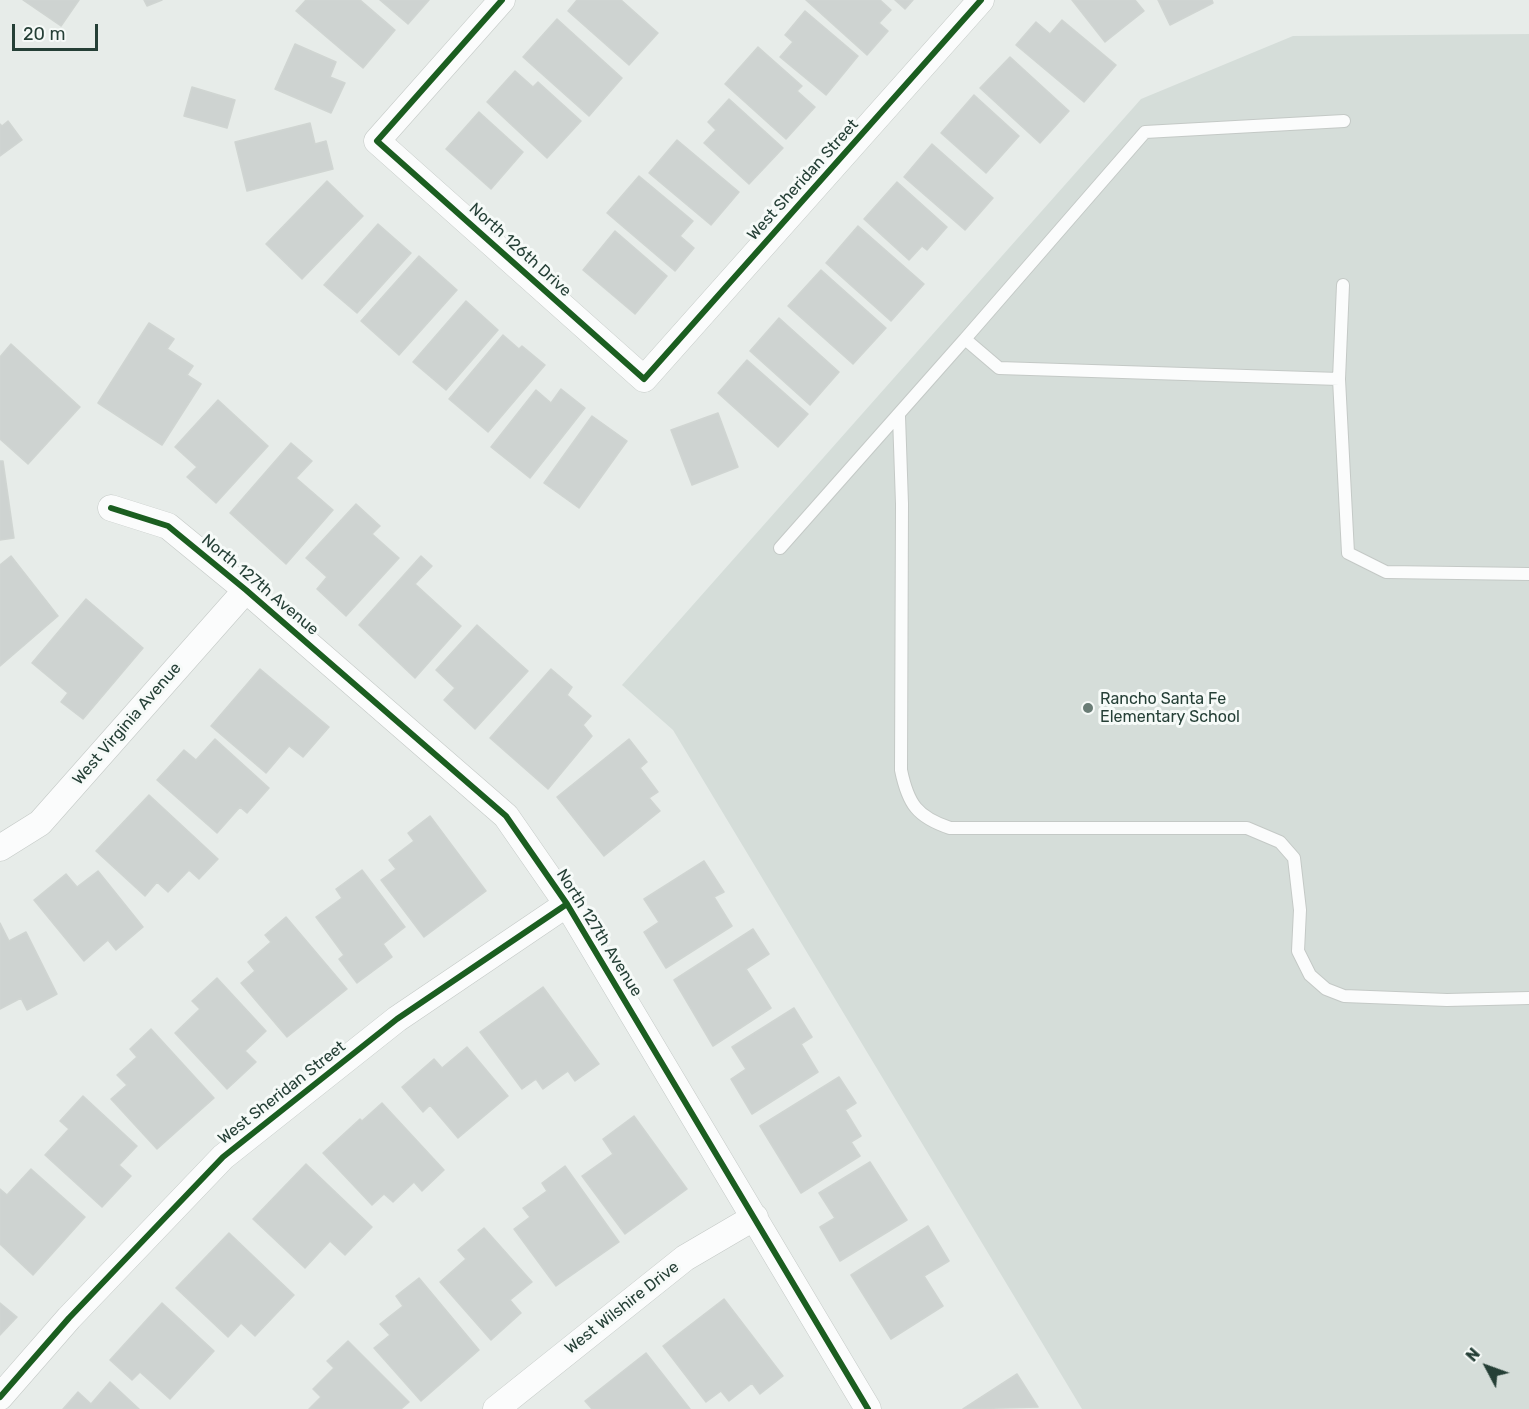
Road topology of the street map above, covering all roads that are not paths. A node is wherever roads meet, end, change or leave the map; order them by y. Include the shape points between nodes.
1 (502, 0) edge
2 (981, 0) edge
3 (1344, 121) dead end
4 (1343, 285) dead end
5 (965, 339) junction
6 (644, 379) joint
7 (1339, 379) junction
8 (899, 416) junction
9 (111, 508) dead end
10 (780, 548) dead end
11 (1529, 574) edge
12 (246, 590) junction
13 (0, 848) edge
14 (567, 904) junction
15 (1529, 998) edge
16 (754, 1217) junction
17 (0, 1397) edge
18 (496, 1409) edge
19 (868, 1409) edge

1 - 6 street, North 126th Drive via 377,141
2 - 6 street, West Sheridan Street
3 - 5 lane via 1145,132
4 - 7 lane
5 - 7 lane via 999,368
5 - 8 lane
7 - 11 lane via 1347,553 1386,572
8 - 10 lane
8 - 15 lane via 901,770 906,794 919,813 950,828 1247,828 1280,842 1294,858 1298,951 1310,975 1326,989 1344,996
9 - 12 street, North 127th Avenue via 168,526
12 - 13 street, West Virginia Avenue via 40,823
12 - 14 street, North 127th Avenue via 506,816
14 - 16 street, North 127th Avenue
14 - 17 street, West Sheridan Street via 397,1019 223,1157 69,1317
16 - 18 street, West Wilshire Drive via 685,1258
16 - 19 street, North 127th Avenue

